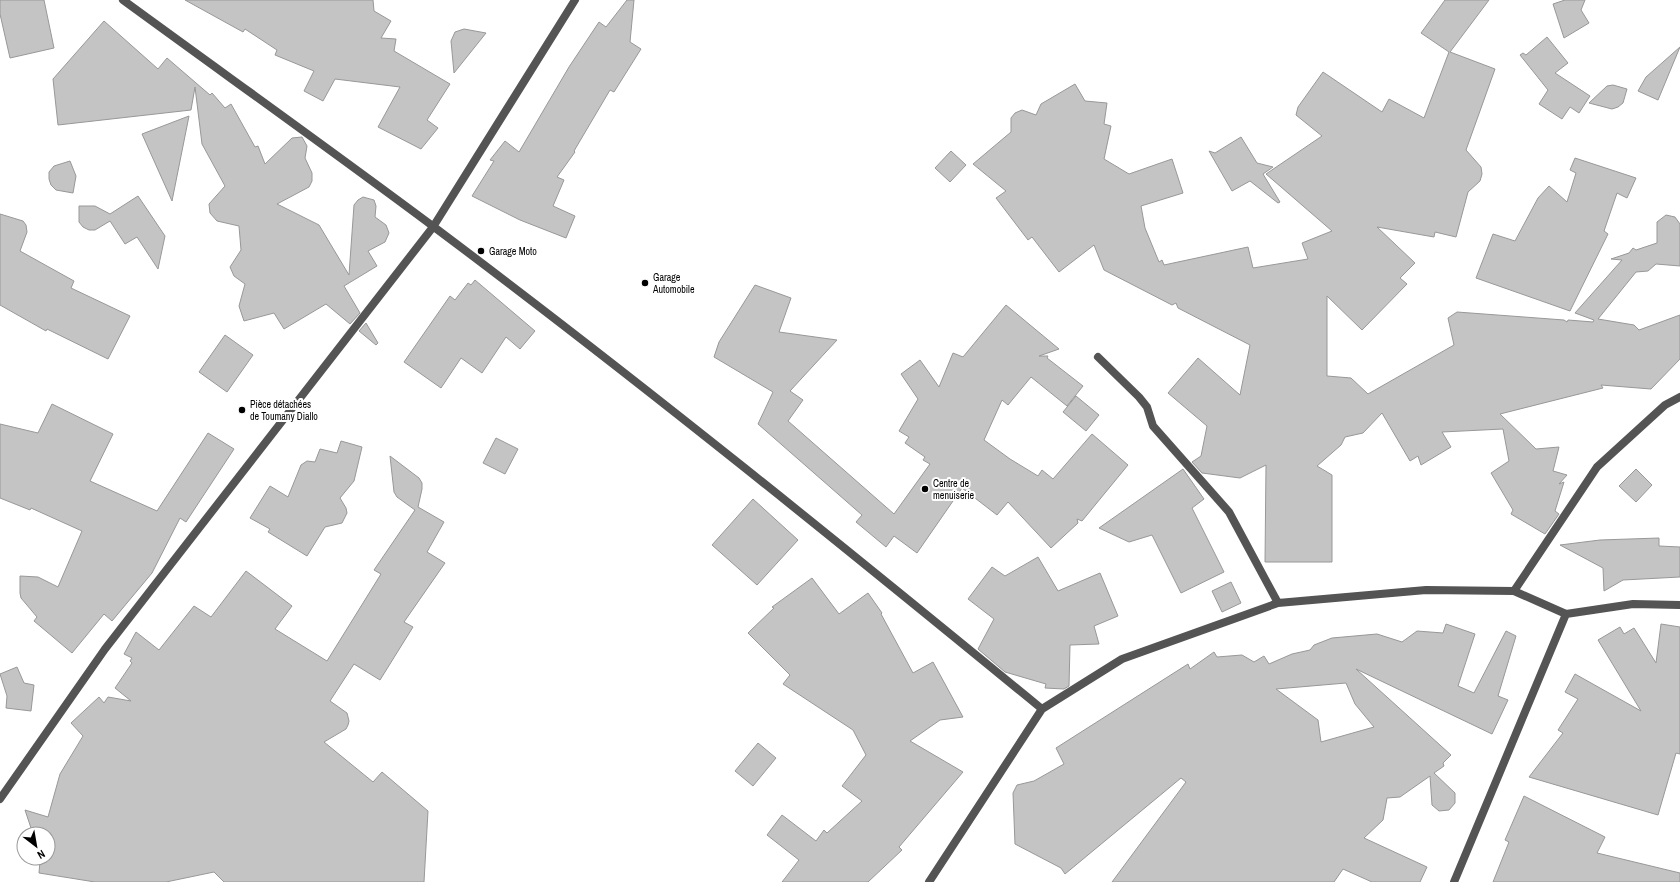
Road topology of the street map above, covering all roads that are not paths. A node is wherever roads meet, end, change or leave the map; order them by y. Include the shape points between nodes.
1 (123, 0) edge
2 (575, 0) edge
3 (433, 226) junction
4 (1098, 357) dead end
5 (1680, 396) edge
6 (1514, 591) junction
7 (1278, 603) junction
8 (1680, 605) edge
9 (1566, 614) junction
10 (1042, 709) junction
11 (0, 799) edge
12 (929, 882) edge
13 (1454, 882) edge

1 - 3 street
2 - 3 street
3 - 10 street via 607,359
3 - 11 street via 105,649
4 - 7 street via 1140,397 1147,407 1153,426 1229,512
5 - 6 street via 1666,405 1597,466
6 - 7 street via 1426,590
6 - 9 street
7 - 10 street via 1122,660
8 - 9 street via 1632,604
9 - 13 street
10 - 12 street

